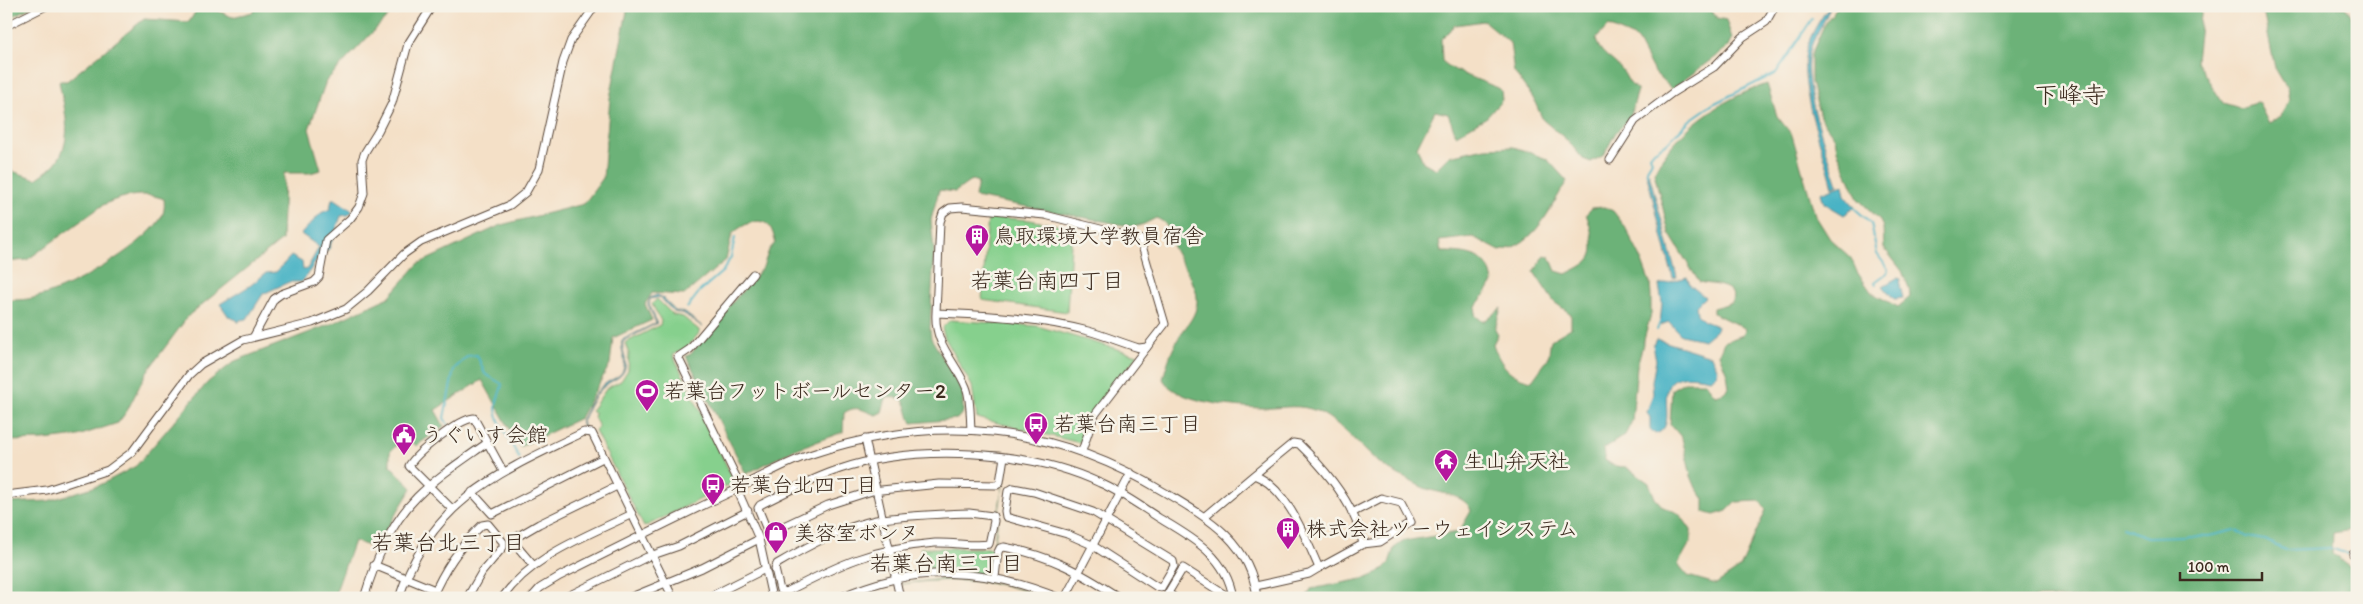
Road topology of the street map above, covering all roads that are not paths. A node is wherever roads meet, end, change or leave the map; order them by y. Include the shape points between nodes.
1 (46, 6) edge
2 (432, 6) edge
3 (594, 6) edge
4 (1775, 6) edge
5 (6, 26) edge
6 (1610, 160) dead end
7 (753, 274) dead end
8 (936, 313) junction
9 (254, 336) junction
10 (1147, 347) junction
11 (971, 430) junction
12 (865, 439) junction
13 (487, 443) junction
14 (1082, 451) junction
15 (1004, 457) junction
16 (603, 458) junction
17 (870, 461) junction
18 (503, 471) junction
19 (1131, 473) junction
20 (1254, 475) junction
21 (429, 486) junction
22 (617, 486) junction
23 (739, 488) junction
24 (877, 491) junction
25 (472, 492) junction
26 (1119, 493) junction
27 (6, 494) edge
28 (452, 509) junction
29 (748, 511) junction
30 (1352, 513) junction
31 (632, 514) junction
32 (1204, 516) junction
33 (884, 520) junction
34 (1106, 520) junction
35 (642, 535) junction
36 (759, 539) junction
37 (1363, 544) junction
38 (1092, 545) junction
39 (890, 549) junction
40 (652, 556) junction
41 (374, 565) junction
42 (533, 565) junction
43 (1319, 568) junction
44 (764, 569) junction
45 (1079, 571) junction
46 (407, 577) junction
47 (995, 577) junction
48 (896, 578) junction
49 (666, 582) junction
50 (1256, 586) junction
51 (435, 590) junction
52 (364, 598) edge
53 (399, 598) edge
54 (432, 598) edge
55 (467, 598) edge
56 (502, 598) edge
57 (531, 598) edge
58 (564, 598) edge
59 (629, 598) edge
60 (673, 598) edge
61 (707, 598) edge
62 (772, 598) edge
63 (839, 598) edge
64 (900, 598) edge
65 (1059, 598) edge
66 (1065, 598) edge
67 (1120, 598) edge
68 (1175, 598) edge
69 (1232, 598) edge
70 (1257, 598) edge

1 - 5 street
2 - 9 street via 408,44 392,103 364,152 364,194 359,207 326,240 319,277 274,299
3 - 9 street via 571,40 562,62 539,169 526,192 510,205 421,242 346,309 312,323
4 - 6 street via 1766,22 1743,37 1714,67 1635,121
7 - 23 street via 690,349 678,357
8 - 10 street via 1042,321 1088,331 1140,348
8 - 10 street via 943,213 950,208 962,207 1045,215 1140,239 1165,324
8 - 11 street via 939,341 968,390
9 - 27 street via 201,364 132,452 108,470 46,490
10 - 14 street via 1094,416
11 - 12 street via 902,433
11 - 14 street via 1020,436
12 - 17 street
12 - 23 street via 810,454
13 - 18 street
13 - 21 street
13 - 21 street via 473,418 439,438 409,464 410,469
14 - 19 street
15 - 17 street via 949,453
15 - 24 street via 997,485 939,484
15 - 26 street via 1073,472
16 - 18 street via 592,433 584,432
16 - 22 street
16 - 25 street via 492,514
17 - 24 street
17 - 24 street via 802,484 759,506 759,510 767,530 771,532 840,501
18 - 25 street
19 - 26 street
19 - 32 street
20 - 30 street via 1293,443 1299,444 1324,470
20 - 32 street
20 - 43 street via 1274,490 1286,505 1304,533
21 - 28 street
21 - 41 street via 398,521
22 - 31 street
22 - 42 street via 515,538 515,544
23 - 29 street
23 - 35 street
24 - 33 street
25 - 28 street
26 - 34 street
26 - 69 street via 1211,553 1223,569
28 - 46 street via 432,532
29 - 36 street
29 - 40 street
30 - 37 street
30 - 37 street via 1380,498 1401,503 1410,518 1411,522 1380,542
31 - 35 street
31 - 42 street
32 - 50 street via 1237,547 1248,563
33 - 39 street
33 - 39 street via 918,514 968,513 990,515 994,520 988,544 936,543
33 - 39 street via 844,531 778,563 775,569 780,590 786,592 852,560
34 - 38 street
34 - 38 street via 1173,561 1174,566 1161,588 1157,587
34 - 38 street via 1093,512 1034,492 1008,490 1006,517 1067,534
35 - 40 street
35 - 57 street via 560,576 540,588
36 - 44 street
36 - 49 street
37 - 43 street
38 - 45 street
39 - 48 street
40 - 49 street
40 - 58 street
41 - 46 street
41 - 52 street
42 - 56 street
43 - 50 street via 1309,574
44 - 61 street
44 - 62 street
45 - 47 street via 1055,560 1002,547 998,552
45 - 66 street
45 - 67 street
46 - 51 street
46 - 53 street
47 - 48 street via 955,573
47 - 65 street
48 - 63 street
48 - 64 street
49 - 59 street
49 - 60 street
50 - 70 street
51 - 54 street
51 - 55 street via 464,543 482,525 488,524 503,547 482,572
68 - 69 street via 1168,593 1183,568

